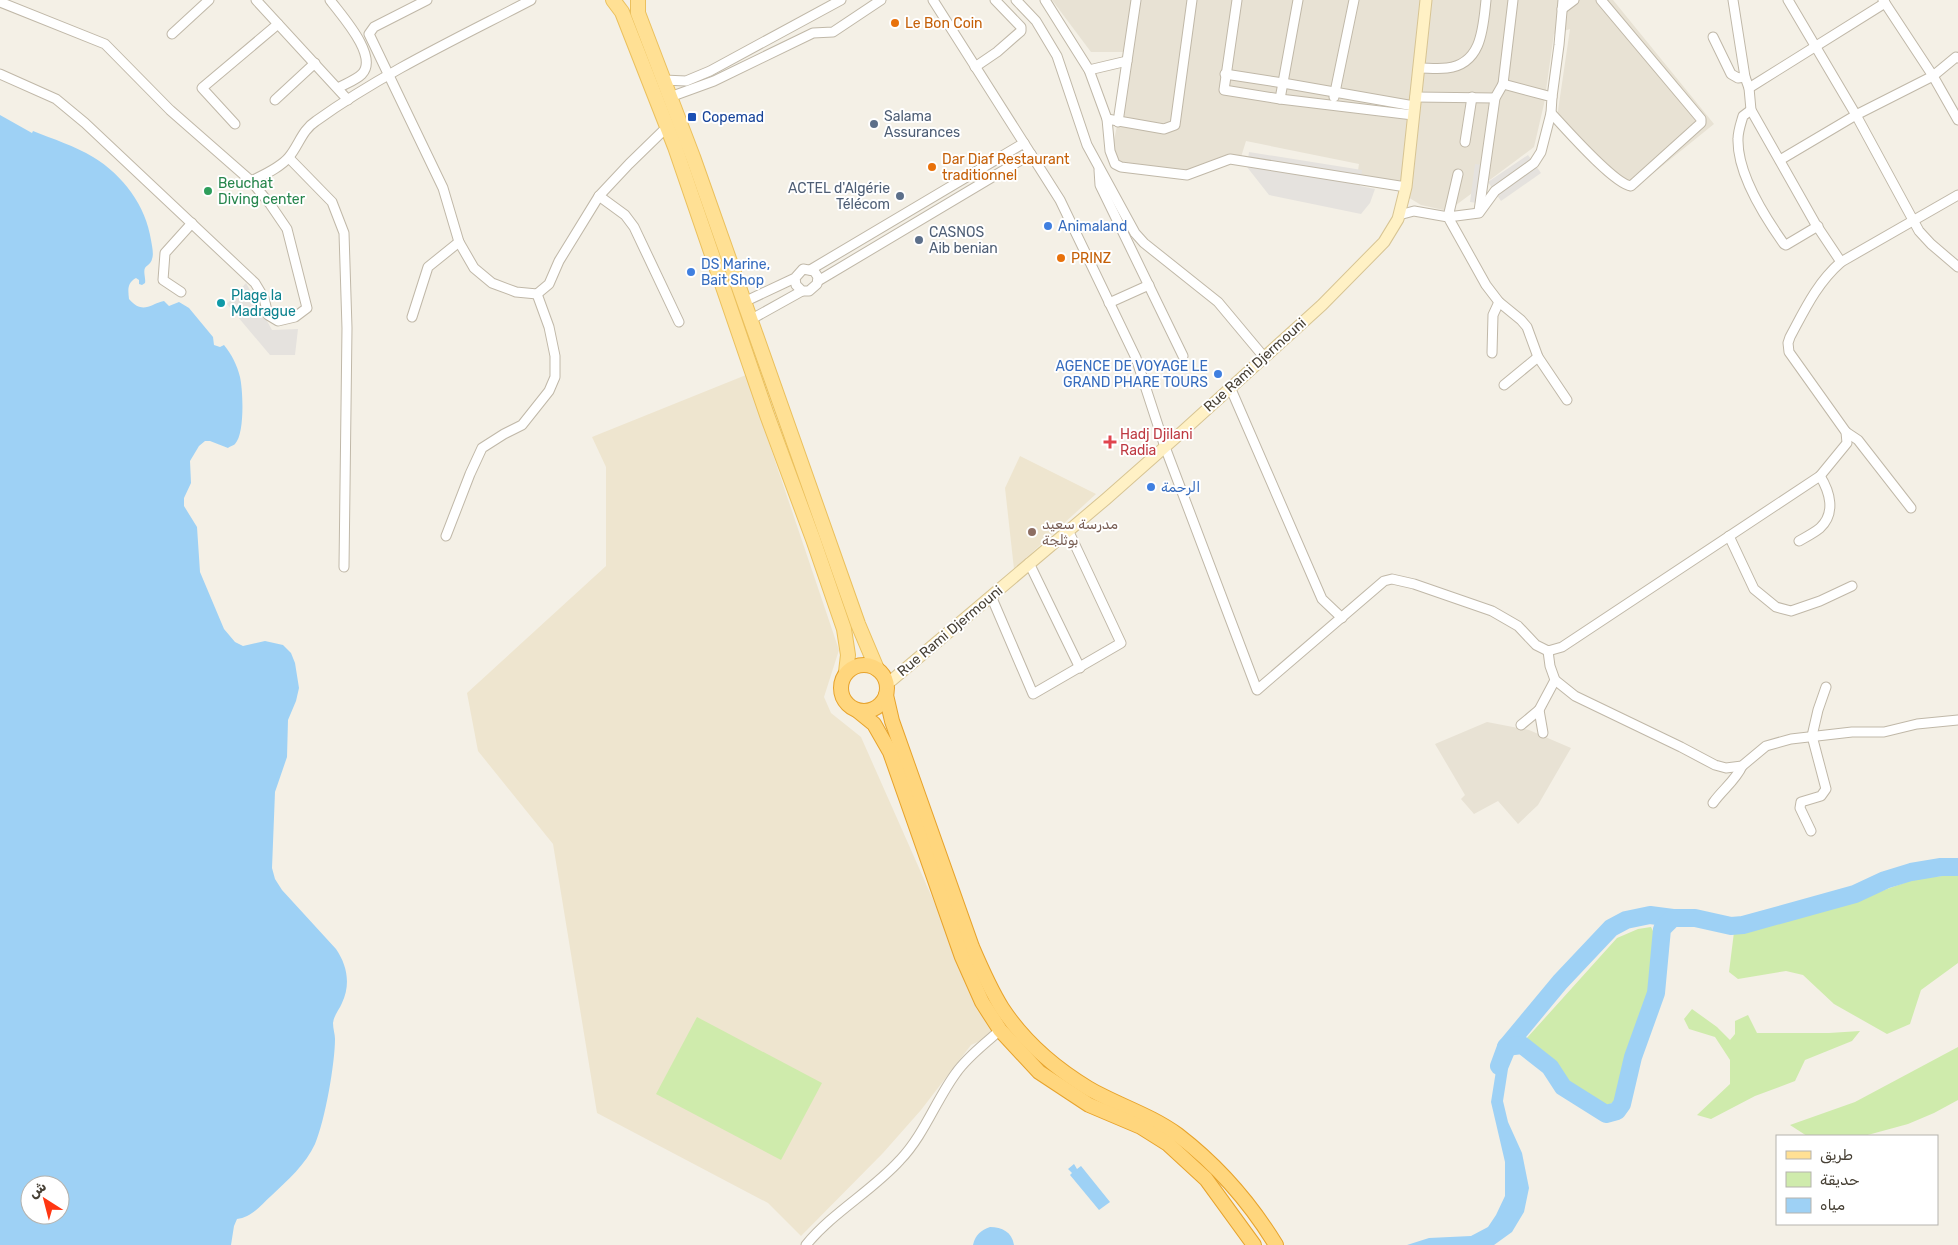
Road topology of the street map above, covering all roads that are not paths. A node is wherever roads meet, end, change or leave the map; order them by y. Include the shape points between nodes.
1 (209, 0) edge
2 (256, 0) edge
3 (330, 0) edge
4 (427, 0) edge
5 (531, 0) edge
6 (613, 0) edge
7 (638, 0) edge
8 (841, 0) edge
9 (881, 0) edge
10 (933, 0) edge
11 (995, 0) edge
12 (1016, 0) edge
13 (1045, 0) edge
14 (1136, 0) edge
15 (1192, 0) edge
16 (1238, 0) edge
17 (1298, 0) edge
18 (1354, 0) edge
19 (1426, 0) edge
20 (1486, 0) edge
21 (1513, 0) edge
22 (1574, 0) edge
23 (1601, 0) edge
24 (1733, 0) edge
25 (1788, 0) edge
26 (0, 2) edge
27 (1884, 2) edge
28 (1563, 5) edge
29 (278, 24) junction
30 (172, 34) dead end
31 (1713, 37) dead end
32 (1815, 46) junction
33 (1958, 57) edge
34 (1127, 61) junction
35 (315, 63) junction
36 (975, 66) junction
37 (1419, 68) junction
38 (1089, 70) junction
39 (0, 74) edge
40 (1225, 74) junction
41 (388, 75) junction
42 (1933, 76) junction
43 (1744, 77) junction
44 (664, 80) junction
45 (1283, 83) junction
46 (1503, 84) junction
47 (338, 88) junction
48 (1749, 88) junction
49 (1335, 93) junction
50 (670, 97) junction
51 (1552, 97) junction
52 (1472, 98) junction
53 (1495, 98) junction
54 (1280, 99) junction
55 (275, 100) dead end
56 (348, 100) junction
57 (1333, 104) junction
58 (1414, 106) junction
59 (1751, 110) junction
60 (1551, 113) junction
61 (1856, 115) junction
62 (1107, 119) junction
63 (1958, 120) edge
64 (1118, 122) junction
65 (235, 124) dead end
66 (667, 127) junction
67 (1465, 142) dead end
68 (1024, 143) junction
69 (1031, 154) junction
70 (289, 158) junction
71 (1780, 160) junction
72 (1099, 167) junction
73 (1458, 174) dead end
74 (250, 181) junction
75 (1406, 187) junction
76 (966, 193) junction
77 (939, 194) junction
78 (1958, 195) edge
79 (599, 196) junction
80 (1399, 214) junction
81 (1479, 214) junction
82 (1448, 217) junction
83 (1913, 219) junction
84 (192, 223) junction
85 (1818, 226) junction
86 (459, 242) junction
87 (1841, 262) junction
88 (1958, 267) edge
89 (810, 270) junction
90 (795, 278) junction
91 (818, 280) junction
92 (1149, 285) junction
93 (802, 291) junction
94 (181, 292) dead end
95 (537, 294) junction
96 (744, 302) junction
97 (1499, 302) junction
98 (1109, 303) junction
99 (412, 317) dead end
100 (750, 320) junction
101 (679, 322) dead end
102 (1492, 352) dead end
103 (1183, 356) dead end
104 (1264, 357) junction
105 (1538, 357) junction
106 (1504, 385) dead end
107 (1230, 388) junction
108 (1567, 400) dead end
109 (1846, 432) junction
110 (1165, 447) junction
111 (1820, 476) junction
112 (1911, 508) dead end
113 (1068, 530) junction
114 (446, 536) dead end
115 (1729, 536) junction
116 (1799, 541) dead end
117 (1030, 563) junction
118 (344, 567) dead end
119 (1852, 586) dead end
120 (991, 596) junction
121 (1342, 618) junction
122 (1548, 650) junction
123 (1080, 668) junction
124 (877, 669) junction
125 (846, 672) junction
126 (1556, 680) junction
127 (1826, 687) dead end
128 (886, 689) junction
129 (1539, 710) junction
130 (858, 711) junction
131 (1958, 720) edge
132 (1521, 725) dead end
133 (1543, 733) dead end
134 (1812, 736) junction
135 (1742, 766) junction
136 (1713, 803) dead end
137 (1811, 831) dead end
138 (1000, 1030) junction
139 (806, 1245) edge
140 (1254, 1245) edge
141 (1276, 1245) edge

1 - 30 street
2 - 29 street
3 - 47 street via 363,48 367,61 362,74
4 - 41 street via 370,30
5 - 41 street
6 - 66 main road via 622,12
7 - 44 main road via 638,13
8 - 44 street via 710,71 686,80
9 - 50 street via 833,32 810,35 714,81
10 - 36 street
11 - 36 street via 1022,31
12 - 72 street via 1036,21 1057,56 1088,145
13 - 38 street
14 - 34 street
15 - 64 street via 1175,124 1164,129
16 - 40 street
17 - 45 street
18 - 49 street
19 - 37 main road, Rue Rami Djermouni
20 - 37 street via 1482,37 1472,56 1448,68
21 - 46 street
22 - 28 street
23 - 60 street via 1701,119 1701,123 1631,186 1625,186
24 - 43 street
25 - 32 street
26 - 74 street via 105,44 170,110
27 - 32 street
27 - 42 street
28 - 51 street
29 - 35 street
29 - 65 street via 202,88
31 - 43 street via 1732,74
32 - 48 street
32 - 61 street
33 - 42 street
34 - 38 street
34 - 64 street
35 - 47 street
35 - 55 street
36 - 68 street
37 - 58 main road, Rue Rami Djermouni
38 - 62 street
39 - 84 street via 56,99
40 - 45 street
40 - 54 street via 1224,90
41 - 56 street
41 - 86 street via 442,188
42 - 61 street
42 - 63 street
43 - 48 street
44 - 50 main road
45 - 49 street
45 - 54 street
46 - 51 street
46 - 53 street
47 - 56 street
48 - 59 street
49 - 57 street
49 - 58 street
50 - 96 main road
51 - 60 street
52 - 53 street
52 - 58 street
52 - 67 street
53 - 81 street
54 - 57 street
56 - 70 street via 314,122 300,137
57 - 58 street
58 - 75 main road, Rue Rami Djermouni
59 - 71 street
59 - 85 street via 1743,116 1737,137 1740,160 1773,229 1786,245
60 - 81 street via 1542,152 1534,163 1495,192
61 - 71 street
61 - 83 street
62 - 64 street
62 - 75 street via 1110,151 1115,164 1121,167 1187,175 1230,159
66 - 79 street
66 - 125 main road via 844,629 848,655
68 - 69 street
68 - 77 street
69 - 76 street
69 - 98 street via 1060,200
70 - 74 street
70 - 118 street via 332,202 344,233 347,328
71 - 85 street
72 - 92 street via 1100,185
72 - 104 street via 1134,233 1218,302
73 - 82 street
74 - 84 street via 287,229 307,308 296,317 278,321 268,314 255,283
75 - 80 main road, Rue Rami Djermouni
76 - 77 street
76 - 91 street
77 - 89 street
78 - 83 street
79 - 95 street via 559,261 550,284
79 - 101 street via 625,214 634,226
80 - 82 street via 1414,212
80 - 104 main road, Rue Rami Djermouni via 1384,242 1322,305
81 - 82 street
82 - 97 street
83 - 87 street
83 - 88 street via 1931,244
84 - 94 street via 165,253 164,280
85 - 87 street
86 - 95 street via 474,268 492,283 516,292
86 - 99 street via 428,267
87 - 109 street via 1827,275 1813,296 1788,343 1789,352
89 - 90 street via 800,271
89 - 91 street
90 - 93 street
90 - 96 street
91 - 93 street via 813,290
92 - 98 street
92 - 103 street
93 - 100 street
95 - 114 street via 549,327 555,356 555,377 549,391 522,425 482,448
96 - 100 main road
97 - 102 street via 1493,315
97 - 105 street via 1527,328
98 - 110 street via 1136,358
100 - 124 main road
104 - 107 main road, Rue Rami Djermouni
105 - 106 street
105 - 108 street
107 - 110 main road, Rue Rami Djermouni
107 - 121 street via 1322,599
109 - 111 street via 1847,443
109 - 112 street via 1858,440
110 - 113 main road, Rue Rami Djermouni
110 - 121 street via 1257,690
111 - 115 street
111 - 116 street via 1827,487 1829,513 1821,527
113 - 117 main road, Rue Rami Djermouni
113 - 123 street via 1121,643
115 - 119 street via 1754,589 1776,607 1791,610
115 - 122 street via 1562,647
117 - 120 main road, Rue Rami Djermouni
117 - 123 street
120 - 123 street via 1033,694
120 - 128 main road, Rue Rami Djermouni via 892,680
121 - 122 street via 1384,581 1392,579 1492,611 1518,626 1536,645
122 - 126 street
124 - 125 highway via 861,664
124 - 128 highway via 883,675
125 - 130 highway via 840,686 841,695 850,708
126 - 129 street
126 - 135 street via 1575,696 1715,766
127 - 134 street
128 - 130 highway via 878,707
128 - 141 highway via 892,721 972,947 1003,1010 1056,1065 1088,1088 1177,1134 1219,1170
129 - 132 street
129 - 133 street
130 - 138 highway via 874,724 890,752 962,957 982,1002
131 - 134 street via 1884,732
134 - 135 street via 1766,746
134 - 137 street via 1826,789 1814,800 1801,802 1800,808
135 - 136 street
138 - 139 street via 955,1074 901,1159
138 - 140 highway via 1040,1072 1089,1105 1141,1127 1168,1144 1206,1179

